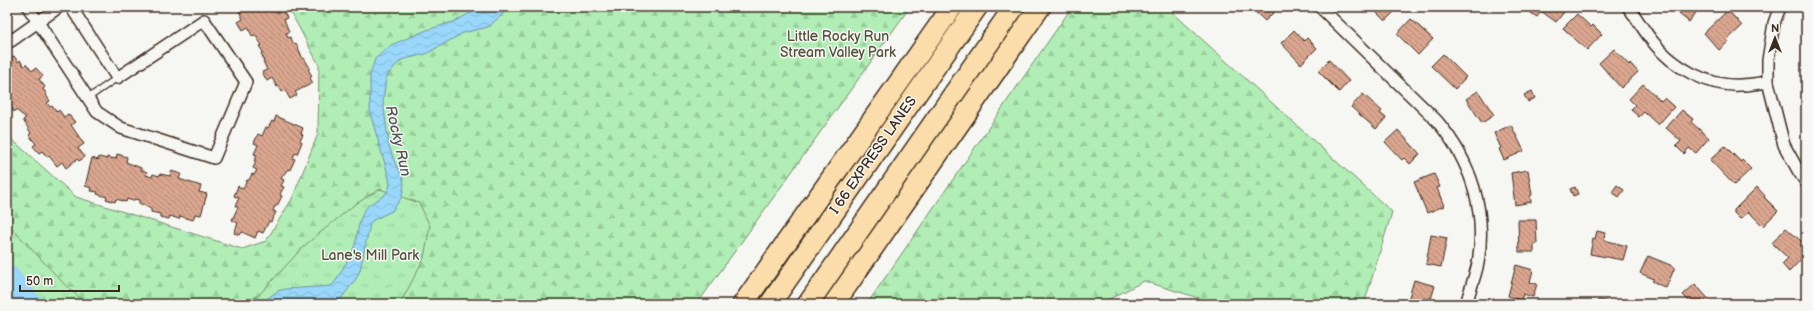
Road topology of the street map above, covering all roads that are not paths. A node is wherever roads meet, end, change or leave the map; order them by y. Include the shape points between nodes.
1 (28, 7) edge
2 (59, 7) edge
3 (71, 7) edge
4 (952, 7) edge
5 (977, 7) edge
6 (1014, 7) edge
7 (1040, 7) edge
8 (1320, 7) edge
9 (1628, 7) edge
10 (1780, 7) edge
11 (37, 21) junction
12 (7, 36) edge
13 (117, 78) junction
14 (1768, 82) junction
15 (88, 98) junction
16 (1806, 182) edge
17 (743, 304) edge
18 (770, 304) edge
19 (808, 304) edge
20 (834, 304) edge
21 (1466, 304) edge

1 - 11 street
2 - 11 street
3 - 13 street
4 - 17 highway
5 - 18 highway, I 66 EXPRESS LANES
6 - 19 highway
7 - 20 highway
8 - 21 street via 1437,121 1449,135 1467,166 1477,196 1481,224 1478,264
9 - 14 street via 1652,41 1665,55 1686,70 1705,79 1732,85
10 - 14 street via 1774,23 1768,60
11 - 12 street via 11,41
11 - 15 street
13 - 15 lane
13 - 15 street via 204,20 246,82 214,158 121,128 97,112
14 - 16 street via 1784,145

